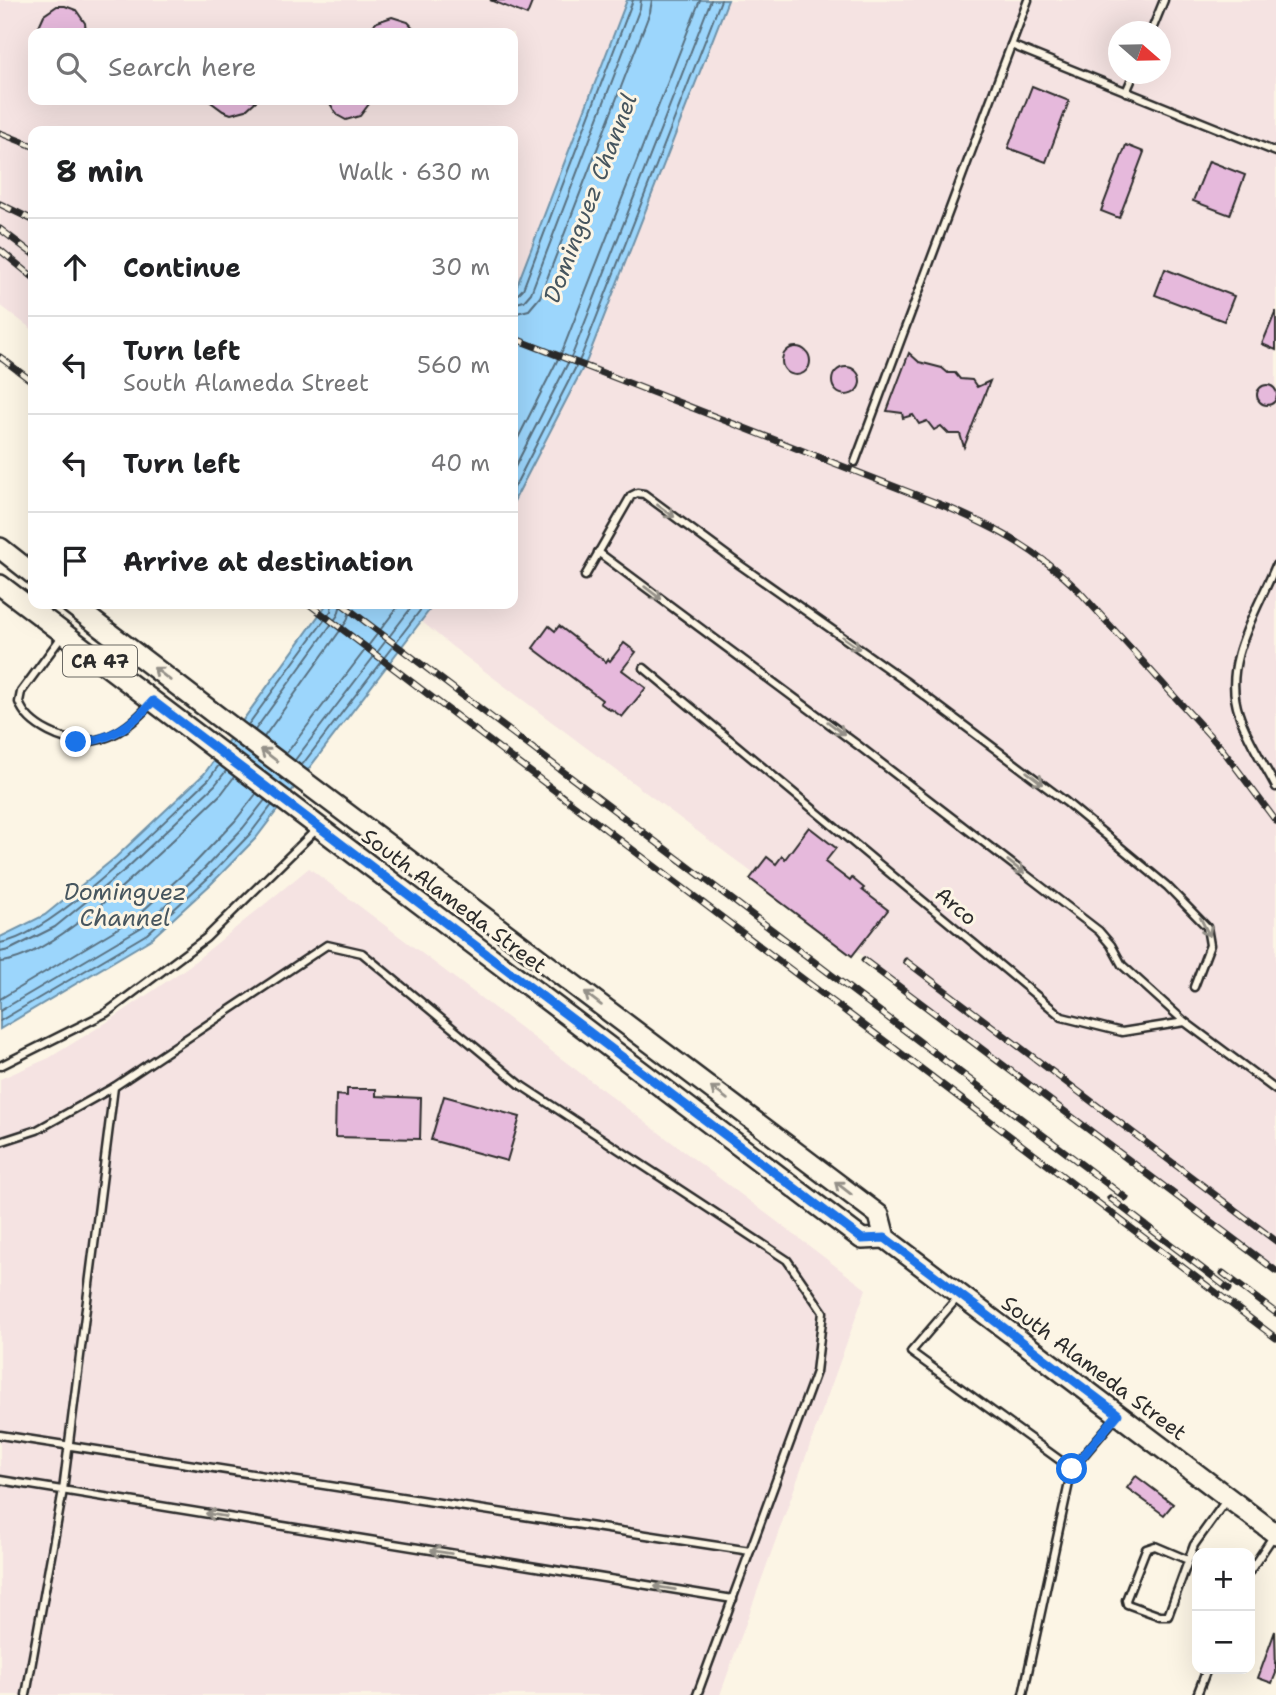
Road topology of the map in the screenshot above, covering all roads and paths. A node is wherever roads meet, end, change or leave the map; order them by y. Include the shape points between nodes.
1 (1028, 0) edge
2 (1164, 0) edge
3 (1155, 21) edge
4 (1011, 45) junction
5 (1130, 84) edge
6 (1126, 92) junction
7 (1276, 152) edge
8 (855, 462) dead end
9 (598, 552) junction
10 (2, 553) edge
11 (1276, 565) edge
12 (28, 571) edge
13 (585, 576) dead end
14 (0, 585) edge
15 (28, 606) edge
16 (32, 609) edge
17 (78, 609) edge
18 (65, 633) junction
19 (644, 668) dead end
20 (153, 701) junction
21 (1276, 787) edge
22 (315, 824) junction
23 (1194, 987) dead end
24 (1185, 1022) junction
25 (0, 1066) edge
26 (114, 1087) junction
27 (1276, 1090) edge
28 (0, 1142) edge
29 (885, 1238) junction
30 (960, 1294) junction
31 (1118, 1414) junction
32 (0, 1435) edge
33 (69, 1446) junction
34 (1072, 1469) junction
35 (0, 1480) edge
36 (63, 1490) junction
37 (1228, 1498) junction
38 (1276, 1533) edge
39 (750, 1551) junction
40 (1188, 1560) junction
41 (1255, 1564) edge
42 (733, 1599) junction
43 (1205, 1674) edge
44 (26, 1695) edge
45 (697, 1695) edge
46 (1023, 1695) edge
47 (1197, 1695) edge

1 - 4 lane
2 - 3 lane
4 - 6 lane
4 - 8 lane
5 - 6 lane
6 - 7 lane
9 - 13 lane
9 -> 23 lane via 631,496 644,494 905,681 1066,802 1201,919 1210,938
9 -> 24 lane via 1099,931 1122,965
10 - 12 main road
11 - 21 lane via 1239,651 1233,682 1239,715
14 - 15 main road, South Alameda Street / CA 47
16 - 18 main road, South Alameda Street / CA 47
29 -> 17 main road, South Alameda Street / CA 47 via 878,1215
18 - 20 main road, South Alameda Street / CA 47
18 - 20 lane via 21,692 19,702 27,718 63,739 89,742 131,724
19 - 24 lane, Arco via 1062,1017 1122,1032
20 - 22 main road, South Alameda Street / CA 47
22 - 25 lane via 206,938 106,1013
22 - 29 main road, South Alameda Street / CA 47 via 862,1239
24 - 27 lane
26 - 28 lane via 37,1130
26 - 33 lane
26 - 39 lane via 327,946 362,953 522,1086 788,1260 823,1312 816,1372
29 - 30 main road, South Alameda Street / CA 47
30 - 31 main road, South Alameda Street / CA 47
30 - 34 lane via 911,1352
31 - 34 lane
31 - 37 main road, South Alameda Street / CA 47
32 - 33 lane
33 - 36 lane
33 - 39 lane
34 - 46 lane
35 - 36 lane
42 -> 36 lane
36 - 44 lane
37 - 38 main road, South Alameda Street / CA 47
37 - 40 lane
38 - 41 lane
39 - 42 lane
40 - 40 lane via 1168,1616 1127,1604 1146,1549 1155,1546
42 - 45 lane
43 - 47 lane

